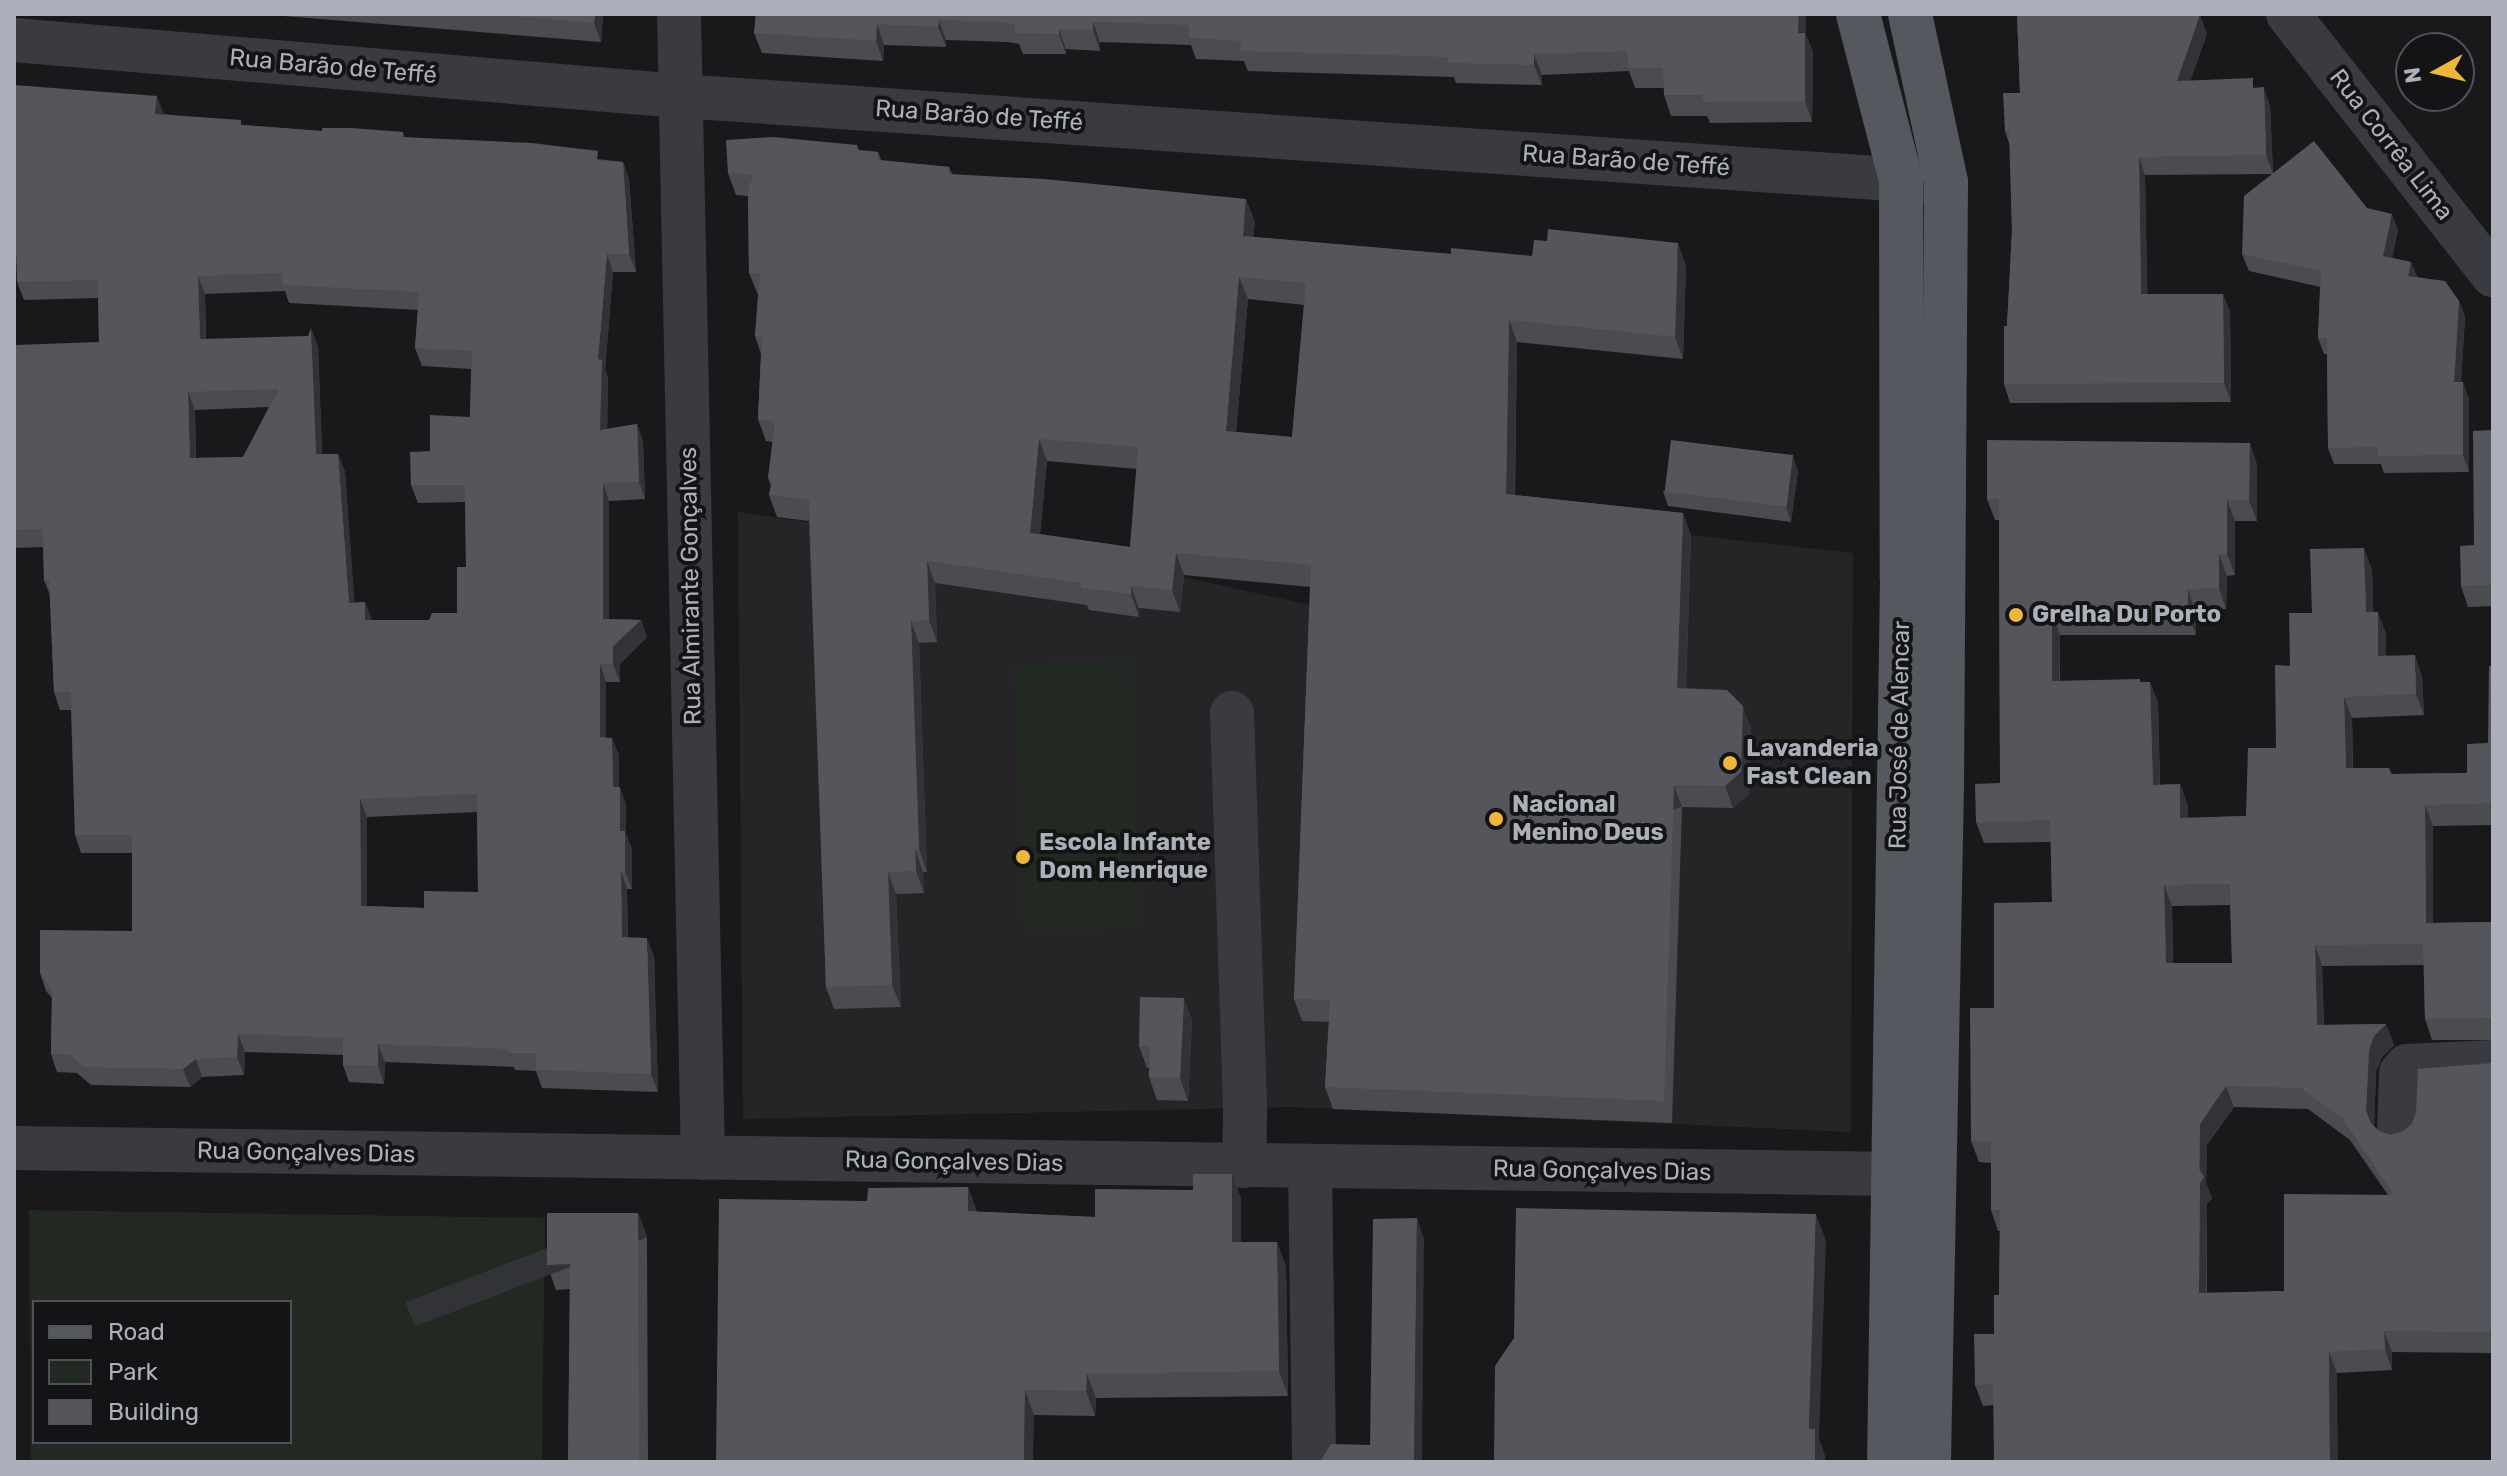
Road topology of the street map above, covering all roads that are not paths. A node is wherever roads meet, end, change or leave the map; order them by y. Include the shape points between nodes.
1 (679, 14) edge
2 (1858, 14) edge
3 (1910, 14) edge
4 (2288, 14) edge
5 (14, 40) edge
6 (680, 96) junction
7 (1901, 180) junction
8 (1946, 182) junction
9 (2493, 275) edge
10 (1902, 579) junction
11 (1232, 713) dead end
12 (1943, 720) junction
13 (2493, 1062) edge
14 (1937, 1093) junction
15 (2399, 1131) edge
16 (14, 1148) edge
17 (703, 1158) junction
18 (1244, 1166) junction
19 (1310, 1167) junction
20 (1893, 1174) junction
21 (1934, 1270) junction
22 (1314, 1462) edge
23 (1889, 1462) edge
24 (1929, 1462) edge

1 - 6 street, Rua Almirante Gonçalves
2 - 7 main road, Rua José de Alencar
3 - 8 main road, Rua José de Alencar
4 - 9 street, Rua Corrêa Lima
5 - 6 street, Rua Barão de Teffé
6 - 7 street, Rua Barão de Teffé
6 - 17 street, Rua Almirante Gonçalves
7 - 8 street, Rua Barão de Teffé
7 - 10 main road, Rua José de Alencar
8 - 12 main road, Rua José de Alencar
10 - 12 main road
10 - 20 main road, Rua José de Alencar
11 - 18 street
12 - 14 main road, Rua José de Alencar
13 - 15 street via 2407,1066 2401,1073
14 - 20 main road
14 - 21 main road, Rua José de Alencar
16 - 17 street, Rua Gonçalves Dias
17 - 18 street, Rua Gonçalves Dias
18 - 19 street, Rua Gonçalves Dias
19 - 20 street, Rua Gonçalves Dias
19 - 22 street
20 - 21 main road
20 - 23 main road, Rua José de Alencar
21 - 24 main road, Rua José de Alencar

